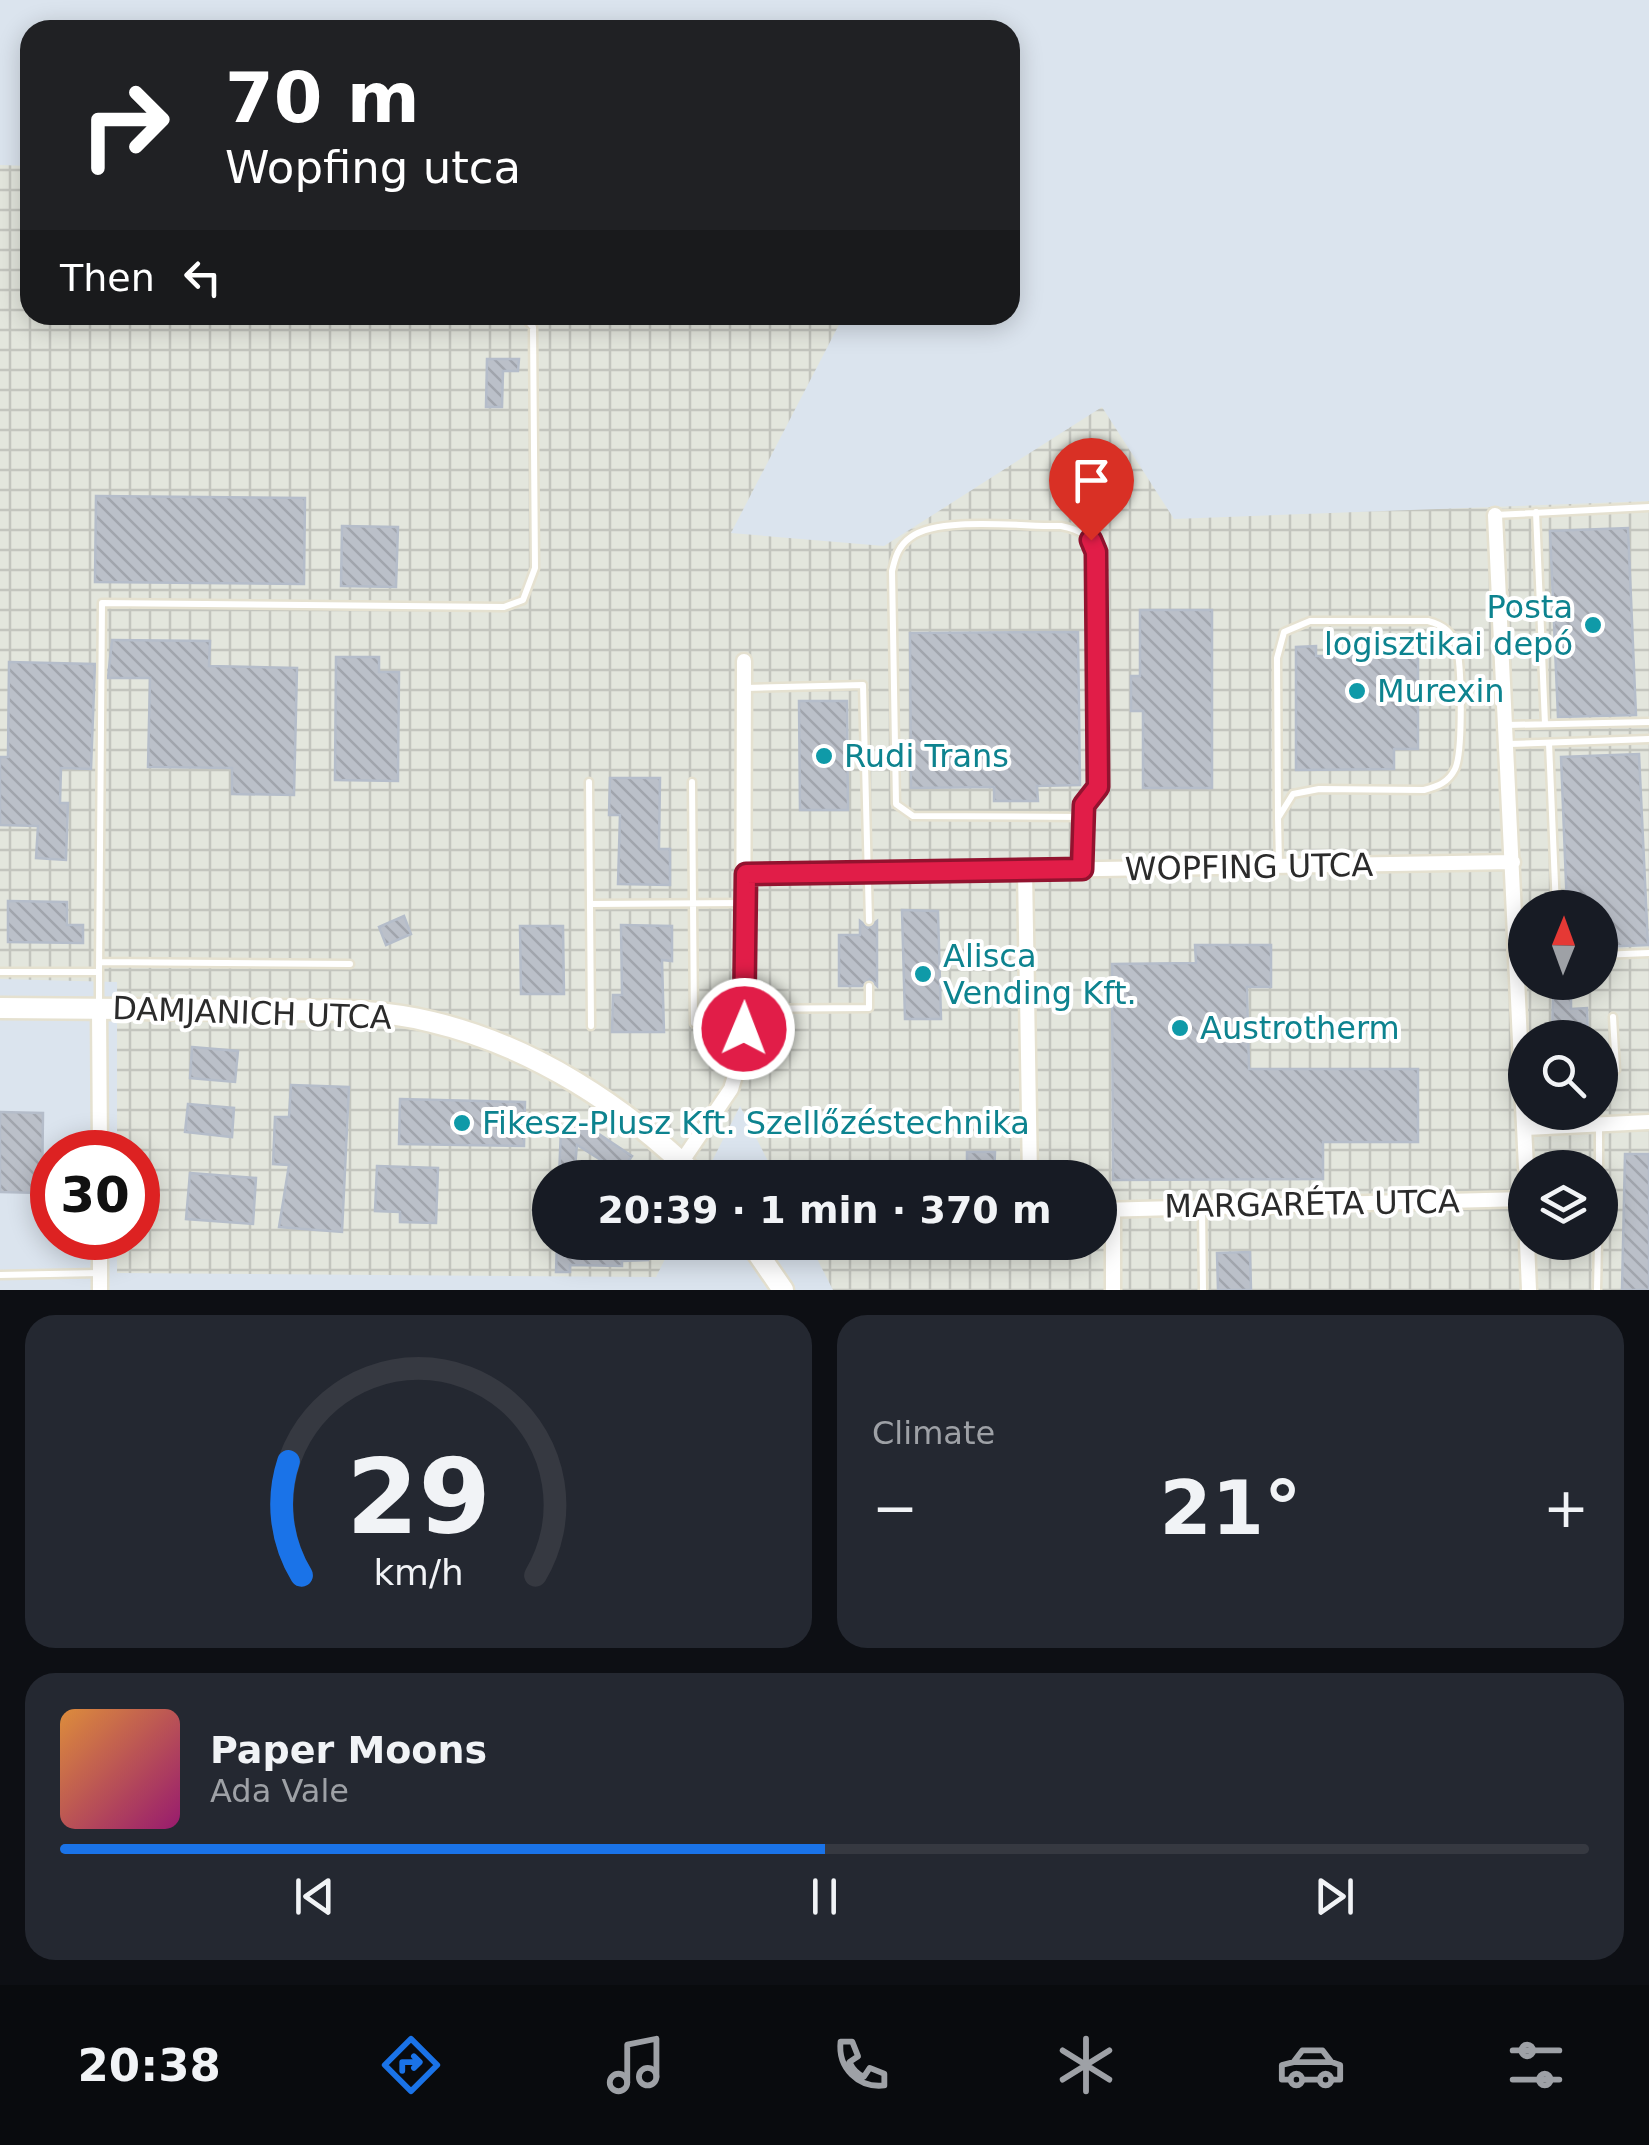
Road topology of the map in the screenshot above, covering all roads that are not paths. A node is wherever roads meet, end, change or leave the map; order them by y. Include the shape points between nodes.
1 (531, 325) edge
2 (1649, 508) edge
3 (1536, 512) junction
4 (1495, 515) joint
5 (744, 661) dead end
6 (744, 688) junction
7 (1649, 722) edge
8 (1545, 724) junction
9 (1507, 726) junction
10 (1649, 740) edge
11 (1549, 742) junction
12 (1508, 744) junction
13 (589, 782) dead end
14 (692, 782) dead end
15 (1084, 817) junction
16 (1278, 818) junction
17 (1513, 862) junction
18 (1279, 866) junction
19 (1082, 869) junction
20 (1025, 870) junction
21 (867, 873) junction
22 (746, 874) junction
23 (1516, 890) edge
24 (1555, 890) edge
25 (746, 903) junction
26 (590, 904) junction
27 (693, 904) junction
28 (869, 921) dead end
29 (1649, 953) edge
30 (1618, 954) edge
31 (99, 962) junction
32 (350, 964) dead end
33 (0, 972) edge
34 (99, 972) junction
35 (869, 986) dead end
36 (0, 1008) edge
37 (99, 1008) junction
38 (744, 1008) junction
39 (1613, 1017) dead end
40 (1613, 1020) edge
41 (694, 1022) dead end
42 (591, 1026) dead end
43 (1649, 1122) edge
44 (1618, 1124) edge
45 (100, 1130) edge
46 (681, 1160) edge
47 (683, 1160) edge
48 (1030, 1160) edge
49 (1508, 1199) edge
50 (1202, 1207) junction
51 (1117, 1210) edge
52 (762, 1260) edge
53 (1110, 1260) edge
54 (1527, 1260) edge
55 (1598, 1260) edge
56 (0, 1275) edge
57 (100, 1281) edge
58 (783, 1290) edge
59 (1113, 1290) edge
60 (1202, 1290) edge
61 (1528, 1290) edge
62 (1598, 1290) edge

1 - 31 lane via 535,568 523,600 504,607 102,603
2 - 3 lane
3 - 4 lane
3 - 8 lane
4 - 9 street
5 - 6 street
6 - 21 lane via 863,685
6 - 22 street
7 - 8 lane
8 - 9 lane
9 - 12 street
10 - 11 lane
11 - 12 lane
11 - 24 lane
12 - 17 street
13 - 26 lane
14 - 27 lane
15 - 15 lane via 1084,805 1098,787 1091,540 1062,526 920,532 902,544 892,572 896,804 913,816
15 - 19 lane
16 - 16 lane via 1286,800 1304,790 1424,790 1447,781 1459,752 1457,648 1444,628 1428,621 1310,621 1284,632 1277,658
16 - 18 lane
17 - 18 street, WOPFING UTCA
17 - 23 street
18 - 19 street, WOPFING UTCA
19 - 20 street, WOPFING UTCA
20 - 21 street, WOPFING UTCA
20 - 48 street
21 - 22 street, WOPFING UTCA
21 - 28 lane
22 - 25 street
25 - 27 lane
25 - 38 street
26 - 27 lane
26 - 42 lane
27 - 41 lane
29 - 30 lane
31 - 32 lane
31 - 34 lane
33 - 34 lane
34 - 37 lane
35 - 38 lane via 869,1008
36 - 37 main road, DAMJANICH UTCA
37 - 45 street
37 - 46 main road, DAMJANICH UTCA via 357,1012 433,1022 504,1044 563,1074
38 - 47 street via 743,1049 731,1090
39 - 40 lane
43 - 44 street
49 - 50 street, MARGARÉTA UTCA
50 - 51 street, MARGARÉTA UTCA
50 - 60 lane
52 - 58 main road
53 - 59 street
54 - 61 street
55 - 62 lane
56 - 57 lane

